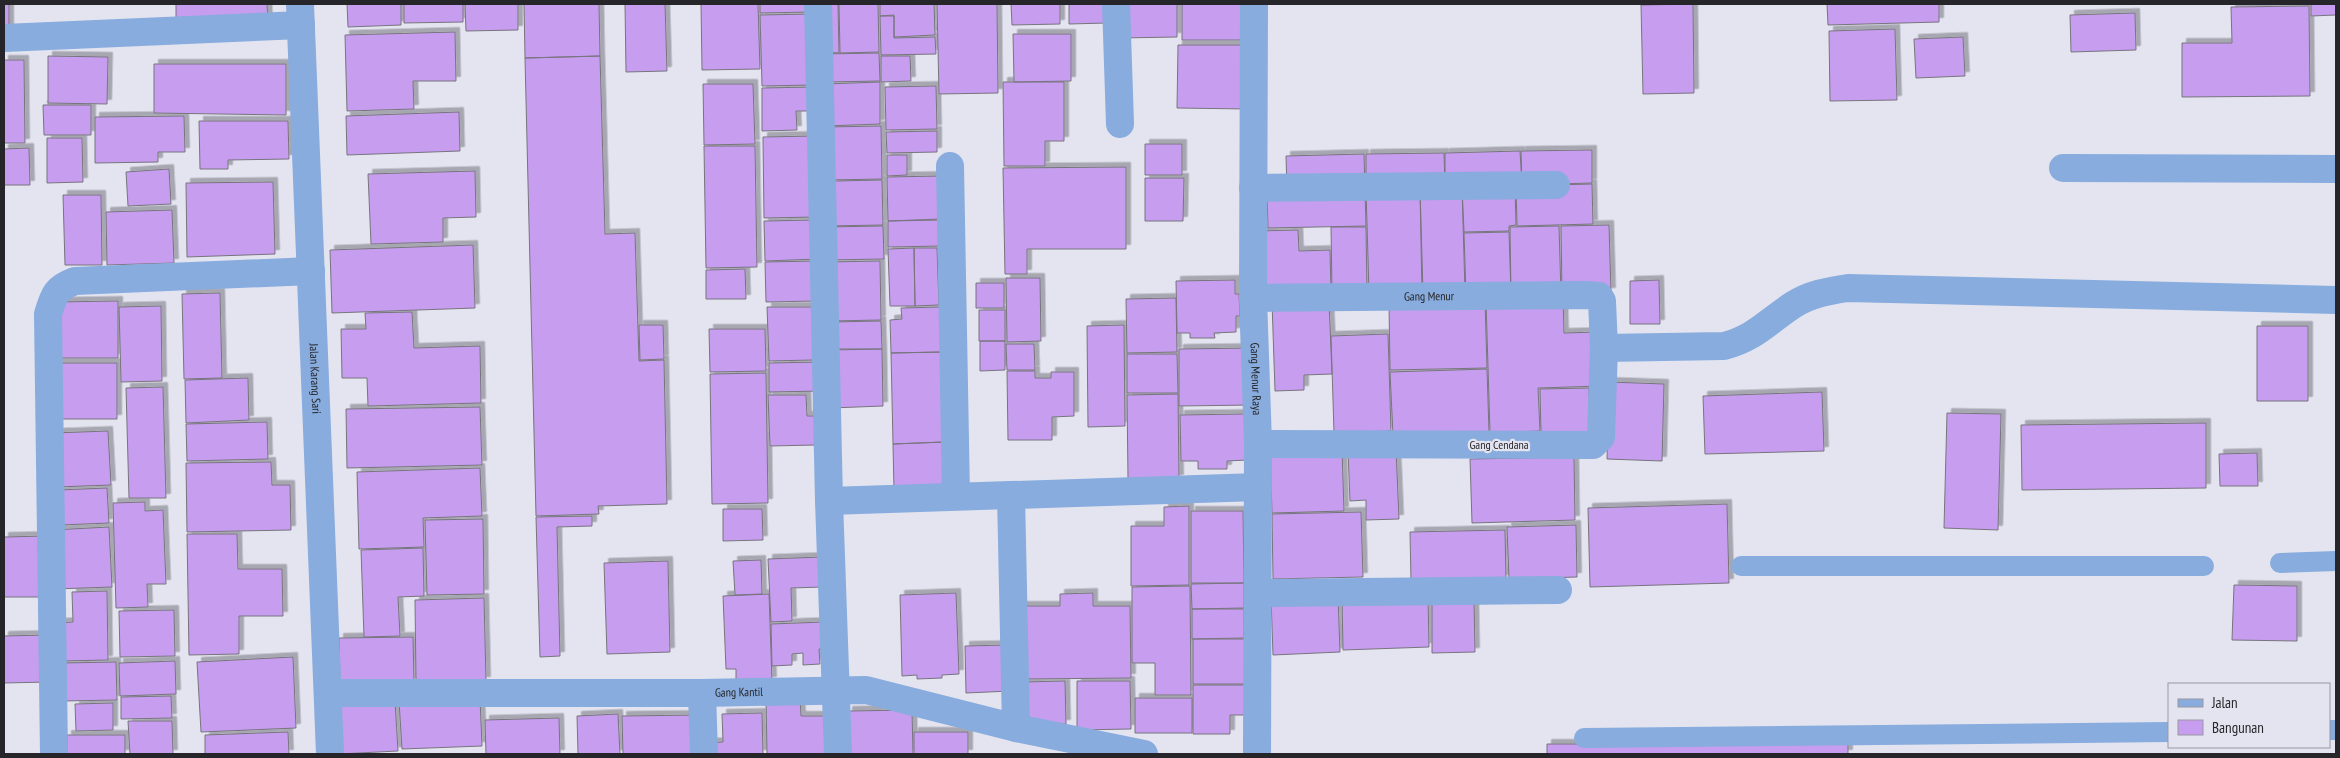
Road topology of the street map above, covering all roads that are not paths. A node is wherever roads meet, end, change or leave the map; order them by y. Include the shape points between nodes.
1 (818, 4) edge
2 (1116, 4) edge
3 (1254, 4) edge
4 (301, 14) edge
5 (4, 38) edge
6 (1120, 124) dead end
7 (950, 166) dead end
8 (2063, 168) dead end
9 (2336, 169) edge
10 (1556, 185) dead end
11 (1253, 188) junction
12 (311, 271) junction
13 (1253, 298) junction
14 (2336, 300) edge
15 (1602, 301) joint
16 (1604, 348) junction
17 (1258, 444) junction
18 (1258, 487) junction
19 (1011, 495) junction
20 (956, 496) junction
21 (829, 500) junction
22 (2336, 561) edge
23 (2280, 563) dead end
24 (1742, 566) dead end
25 (2204, 566) dead end
26 (1558, 590) dead end
27 (1258, 593) junction
28 (836, 689) junction
29 (702, 692) junction
30 (328, 693) junction
31 (1016, 728) junction
32 (2168, 732) edge
33 (1584, 738) dead end
34 (54, 754) edge
35 (330, 754) edge
36 (704, 754) edge
37 (838, 754) edge
38 (1144, 754) edge
39 (1257, 754) edge

1 - 21 street
2 - 6 street
3 - 11 street, Gang Menur Raya
4 - 5 street
4 - 12 street, Jalan Karang Sari
7 - 20 street
8 - 9 street
10 - 11 street
11 - 13 street, Gang Menur Raya
12 - 30 street, Jalan Karang Sari
12 - 34 street via 75,281 60,286 52,299 48,314
13 - 15 street, Gang Menur via 1585,295 1599,296
13 - 17 street, Gang Menur Raya
14 - 16 street via 1848,288 1820,292 1794,304 1742,342 1724,346
15 - 16 street, Gang Cendana
16 - 17 street, Gang Cendana via 1601,437 1593,445
17 - 18 street, Gang Menur Raya
18 - 19 street
18 - 27 street, Gang Menur Raya
19 - 20 street
19 - 31 street
20 - 21 street
21 - 28 street
22 - 23 lane
24 - 25 lane
26 - 27 street
27 - 39 street, Gang Menur Raya
28 - 29 street, Gang Kantil
28 - 31 street, Gang Kantil via 885,693
28 - 37 street
29 - 30 street, Gang Kantil
29 - 36 street
30 - 35 street, Jalan Karang Sari
31 - 38 street, Gang Kantil
32 - 33 lane

